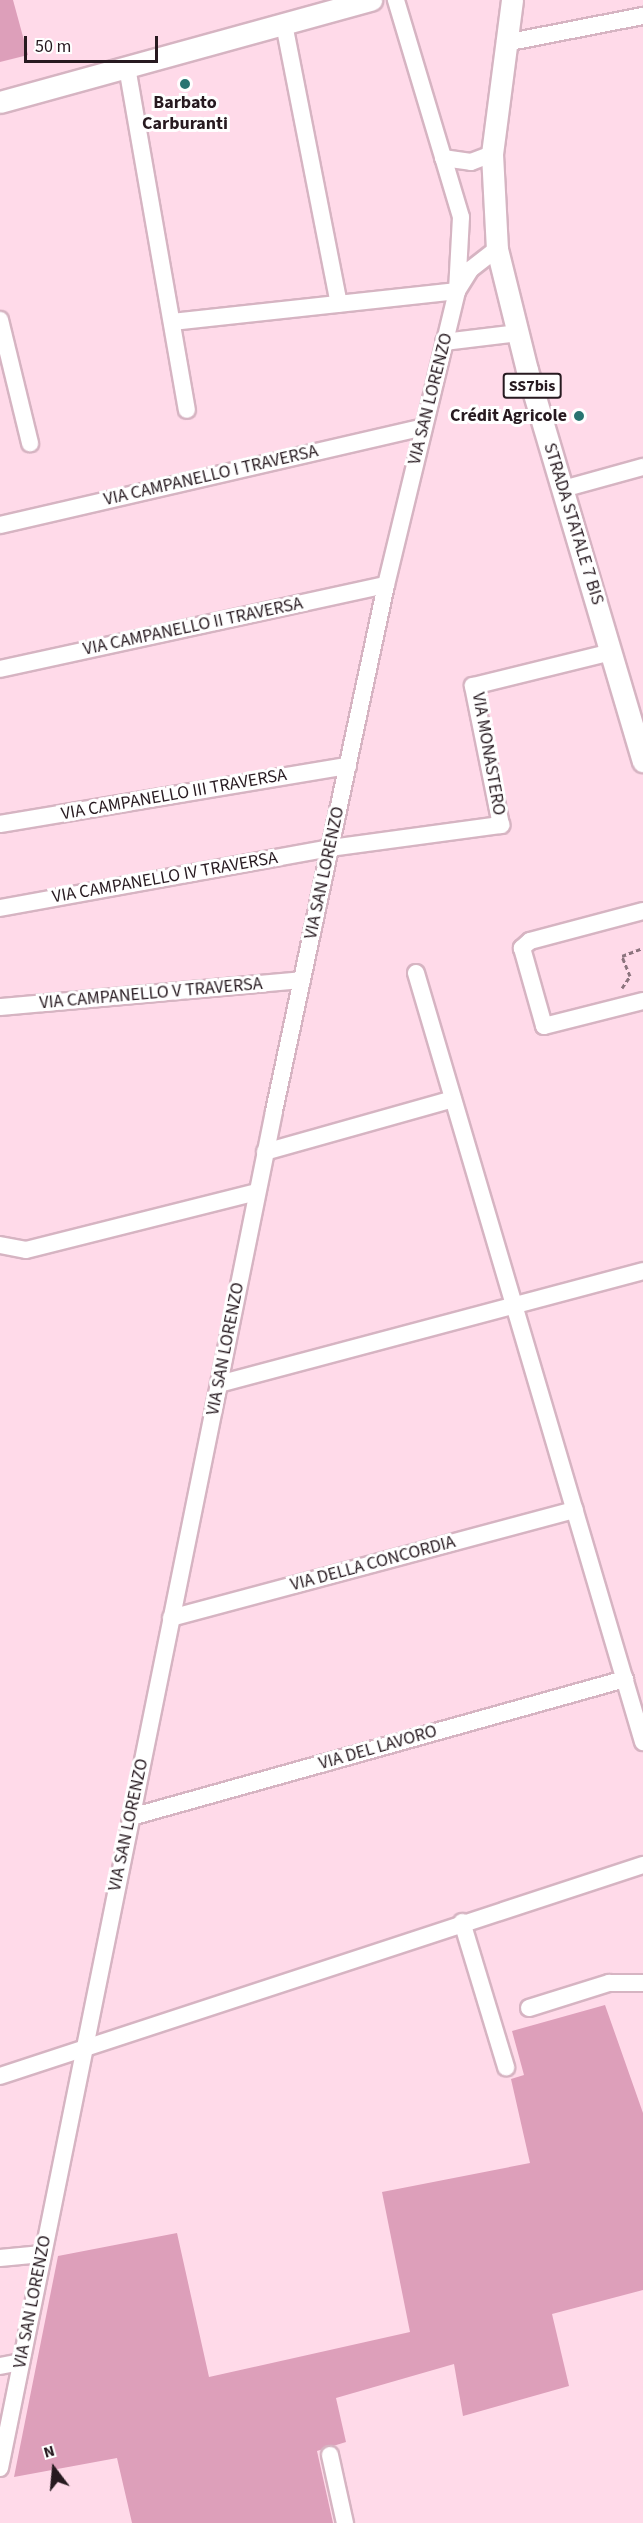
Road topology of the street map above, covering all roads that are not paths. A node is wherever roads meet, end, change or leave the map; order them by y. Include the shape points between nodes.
1 (371, 0) edge
2 (396, 0) edge
3 (512, 0) edge
4 (643, 16) edge
5 (284, 24) junction
6 (505, 43) junction
7 (127, 67) junction
8 (0, 102) edge
9 (492, 154) junction
10 (443, 158) junction
11 (497, 249) junction
12 (457, 291) junction
13 (339, 304) junction
14 (0, 320) edge
15 (172, 322) junction
16 (518, 333) junction
17 (444, 342) junction
18 (187, 410) dead end
19 (423, 427) junction
20 (30, 443) dead end
21 (643, 467) edge
22 (563, 489) junction
23 (0, 525) edge
24 (386, 585) junction
25 (611, 652) junction
26 (0, 669) edge
27 (643, 761) edge
28 (348, 766) junction
29 (0, 824) edge
30 (330, 848) junction
31 (0, 908) edge
32 (643, 911) edge
33 (416, 973) dead end
34 (302, 980) junction
35 (643, 1001) edge
36 (0, 1007) edge
37 (453, 1099) junction
38 (265, 1152) junction
39 (257, 1192) junction
40 (0, 1245) edge
41 (643, 1271) edge
42 (514, 1305) junction
43 (219, 1384) junction
44 (574, 1509) junction
45 (171, 1618) junction
46 (625, 1679) junction
47 (643, 1742) edge
48 (131, 1816) junction
49 (643, 1865) edge
50 (462, 1922) junction
51 (643, 1983) edge
52 (529, 2008) dead end
53 (84, 2046) junction
54 (506, 2067) dead end
55 (0, 2076) edge
56 (42, 2254) junction
57 (0, 2258) edge
58 (21, 2362) junction
59 (0, 2366) edge
60 (330, 2455) dead end
61 (0, 2468) edge
62 (345, 2523) edge

1 - 5 main road
2 - 10 street
3 - 6 main road, STRADA STATALE 7 BIS / SS7bis
4 - 6 street
5 - 7 main road
5 - 13 street
6 - 9 main road, STRADA STATALE 7 BIS / SS7bis
7 - 8 main road
7 - 15 street
9 - 10 street via 471,162
9 - 11 main road, STRADA STATALE 7 BIS / SS7bis
10 - 12 street via 461,217
11 - 12 street, VIA SAN LORENZO via 471,269
11 - 16 main road, STRADA STATALE 7 BIS / SS7bis
12 - 13 street
12 - 17 street, VIA SAN LORENZO
13 - 15 street
14 - 20 street
15 - 18 street
16 - 17 street
16 - 22 main road, STRADA STATALE 7 BIS / SS7bis
17 - 19 street, VIA SAN LORENZO
19 - 23 street, VIA CAMPANELLO I TRAVERSA
19 - 24 street, VIA SAN LORENZO
21 - 22 street
22 - 25 main road, STRADA STATALE 7 BIS / SS7bis
24 - 26 street, VIA CAMPANELLO II TRAVERSA
24 - 28 street, VIA SAN LORENZO
25 - 27 main road, STRADA STATALE 7 BIS / SS7bis
25 - 30 street, VIA MONASTERO via 474,686 501,825
28 - 29 street, VIA CAMPANELLO III TRAVERSA
28 - 30 street, VIA SAN LORENZO
30 - 31 street, VIA CAMPANELLO IV TRAVERSA
30 - 34 street, VIA SAN LORENZO
32 - 35 street via 530,941 522,948 544,1026
33 - 37 street
34 - 36 street, VIA CAMPANELLO V TRAVERSA
34 - 38 street, VIA SAN LORENZO
37 - 38 street
37 - 42 street
38 - 39 street, VIA SAN LORENZO
39 - 40 street via 26,1250
39 - 43 street, VIA SAN LORENZO
41 - 42 street
42 - 43 street
42 - 44 street
43 - 45 street, VIA SAN LORENZO
44 - 45 street, VIA DELLA CONCORDIA
44 - 46 street
45 - 48 street, VIA SAN LORENZO
46 - 47 street
46 - 48 street, VIA DEL LAVORO
48 - 53 street, VIA SAN LORENZO
49 - 50 street
50 - 53 street
50 - 54 street
51 - 52 street via 609,1983
53 - 55 street
53 - 56 street, VIA SAN LORENZO
56 - 57 street
56 - 58 street, VIA SAN LORENZO
58 - 59 street
58 - 61 street, VIA SAN LORENZO
60 - 62 street

